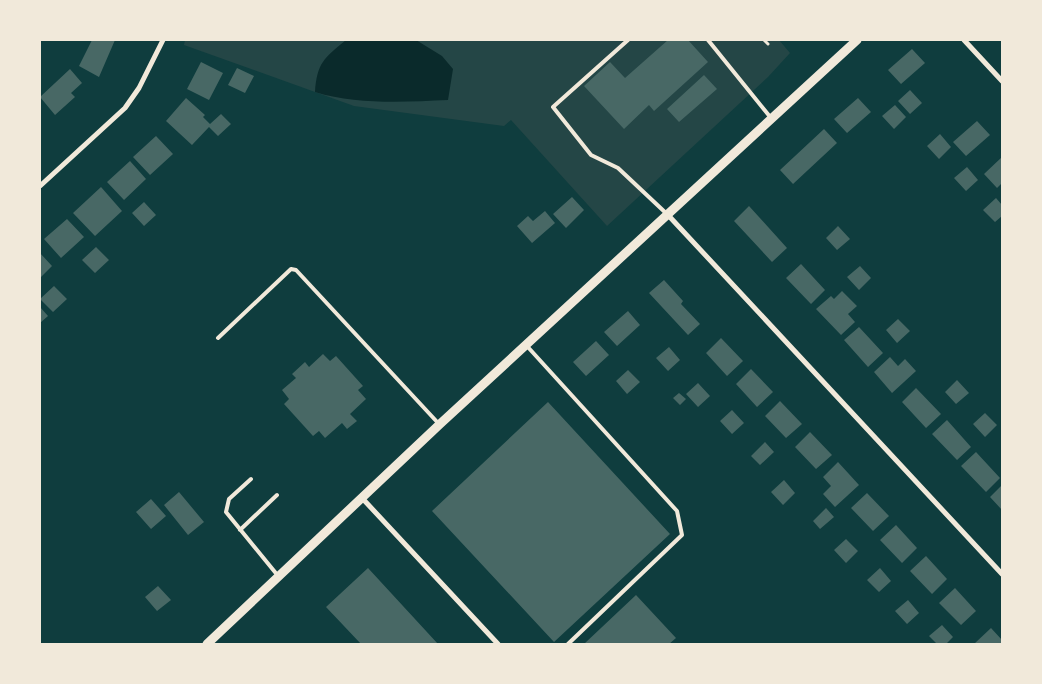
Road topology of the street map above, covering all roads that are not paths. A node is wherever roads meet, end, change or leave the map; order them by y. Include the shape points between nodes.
1 (163, 40) edge
2 (628, 40) edge
3 (708, 40) edge
4 (857, 40) edge
5 (964, 40) edge
6 (1002, 81) edge
7 (771, 118) junction
8 (40, 186) edge
9 (668, 215) junction
10 (218, 338) dead end
11 (526, 345) junction
12 (440, 424) junction
13 (251, 479) dead end
14 (277, 495) dead end
15 (362, 498) junction
16 (240, 530) junction
17 (1002, 574) edge
18 (279, 577) junction
19 (207, 644) edge
20 (498, 644) edge
21 (568, 644) edge

1 - 8 street via 125,108
2 - 9 lane via 553,107 592,155 618,168
3 - 7 lane
4 - 7 street
5 - 6 street
7 - 9 street
9 - 11 street
9 - 17 street
10 - 12 lane via 291,269 296,270
11 - 12 street
11 - 21 lane via 677,511 682,535
12 - 15 street
13 - 16 lane via 226,506 226,512
14 - 16 lane
15 - 18 street
15 - 20 street
16 - 18 lane
18 - 19 street

